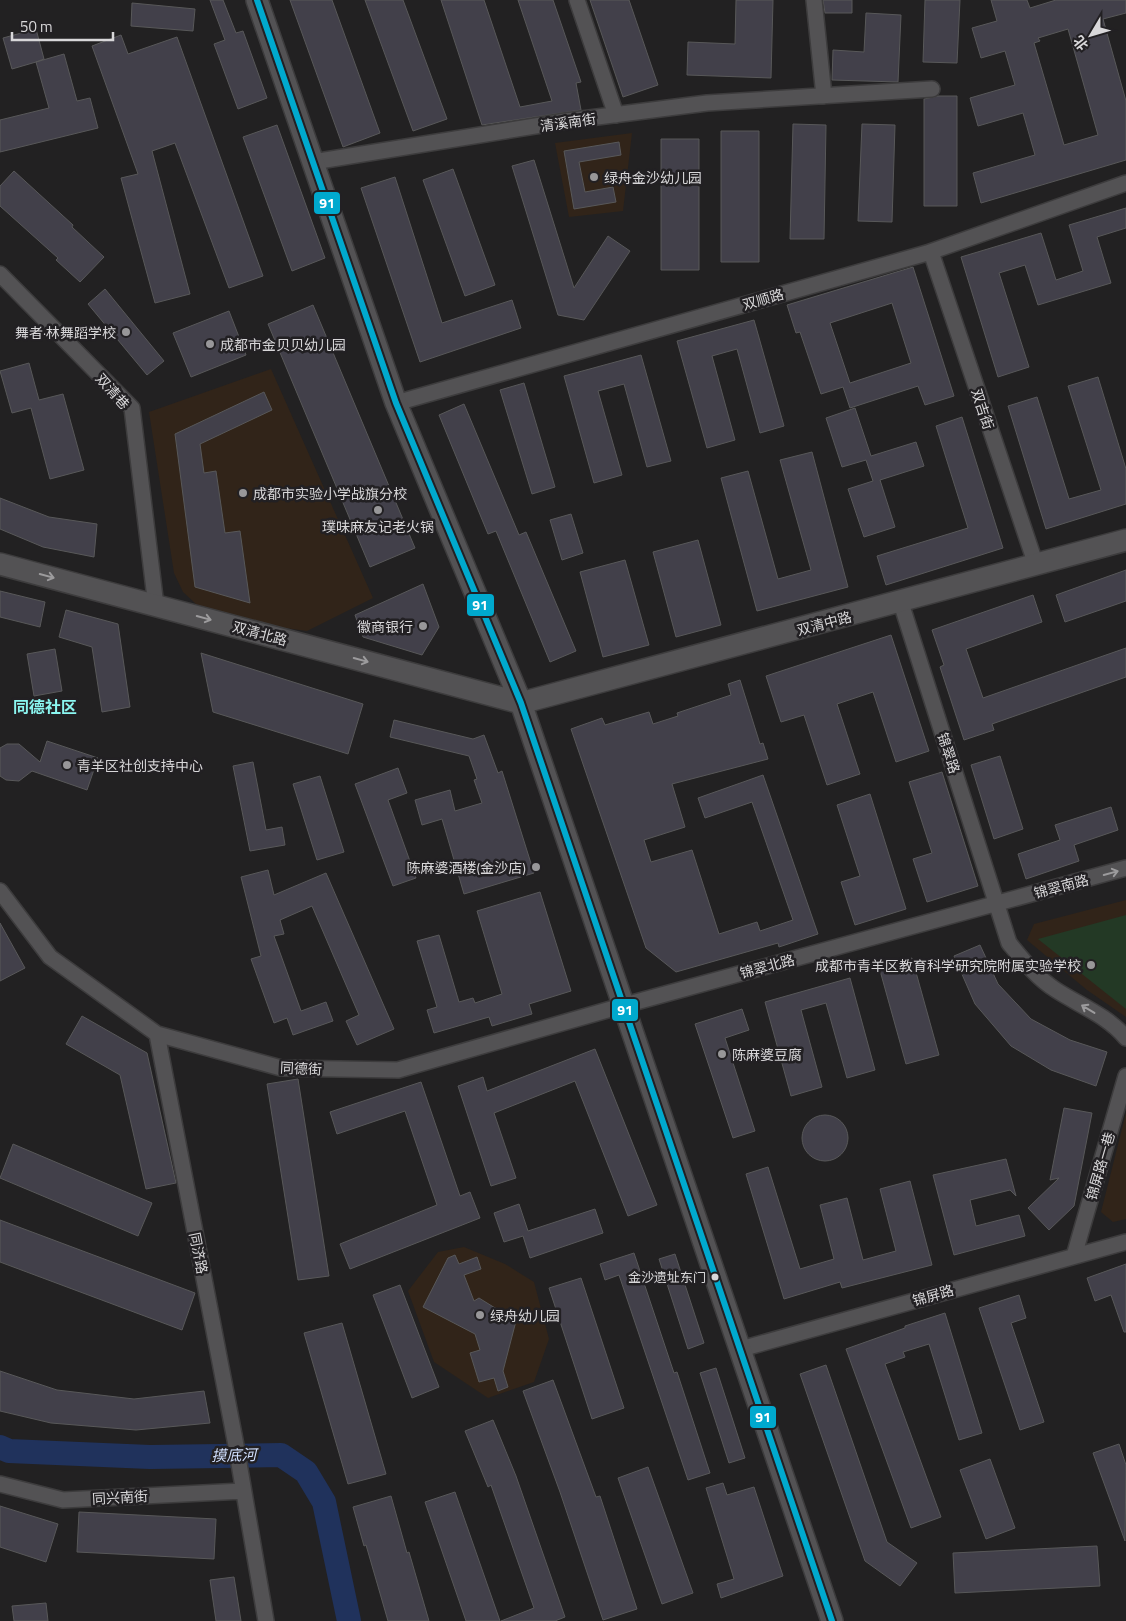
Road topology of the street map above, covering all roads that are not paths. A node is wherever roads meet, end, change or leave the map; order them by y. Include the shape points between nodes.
1 (257, 0) edge
2 (577, 0) edge
3 (814, 0) edge
4 (932, 89) dead end
5 (824, 96) junction
6 (616, 115) junction
7 (313, 162) junction
8 (1126, 184) edge
9 (931, 252) junction
10 (0, 274) edge
11 (396, 403) junction
12 (1126, 540) edge
13 (0, 564) edge
14 (1036, 566) junction
15 (901, 602) junction
16 (156, 606) junction
17 (521, 703) junction
18 (1126, 868) edge
19 (0, 891) edge
20 (996, 904) junction
21 (625, 1004) junction
22 (157, 1034) junction
23 (1126, 1038) edge
24 (1126, 1076) edge
25 (1126, 1242) edge
26 (1074, 1256) junction
27 (741, 1349) junction
28 (0, 1484) edge
29 (243, 1492) junction
30 (266, 1621) edge
31 (832, 1621) edge

1 - 7 street
2 - 6 street
3 - 5 street
4 - 5 street, 清溪南街
5 - 6 street, 清溪南街 via 707,103
6 - 7 street, 清溪南街
7 - 11 street
8 - 9 street, 双顺路
9 - 11 street, 双顺路
9 - 14 street, 双吉街
10 - 16 street, 双清巷 via 132,408
11 - 17 street
12 - 14 street, 双清中路
13 -> 16 street, 双清北路
14 - 15 street, 双清中路
15 - 17 street, 双清中路
15 - 20 street, 锦翠路
16 -> 17 street, 双清北路
17 - 21 street
20 -> 18 street, 锦翠南路
19 - 22 street, 同德街 via 50,957
20 - 21 street, 锦翠北路
23 -> 20 street via 1117,1027 1054,989 1029,968 1010,943
21 - 22 street, 同德街 via 398,1070 281,1068
21 - 27 street
22 - 29 street, 同济路
24 - 26 street, 锦屏路一巷
25 - 26 street, 锦屏路
26 - 27 street, 锦屏路
27 - 31 street
28 - 29 street, 同兴南街 via 63,1500
29 - 30 street

